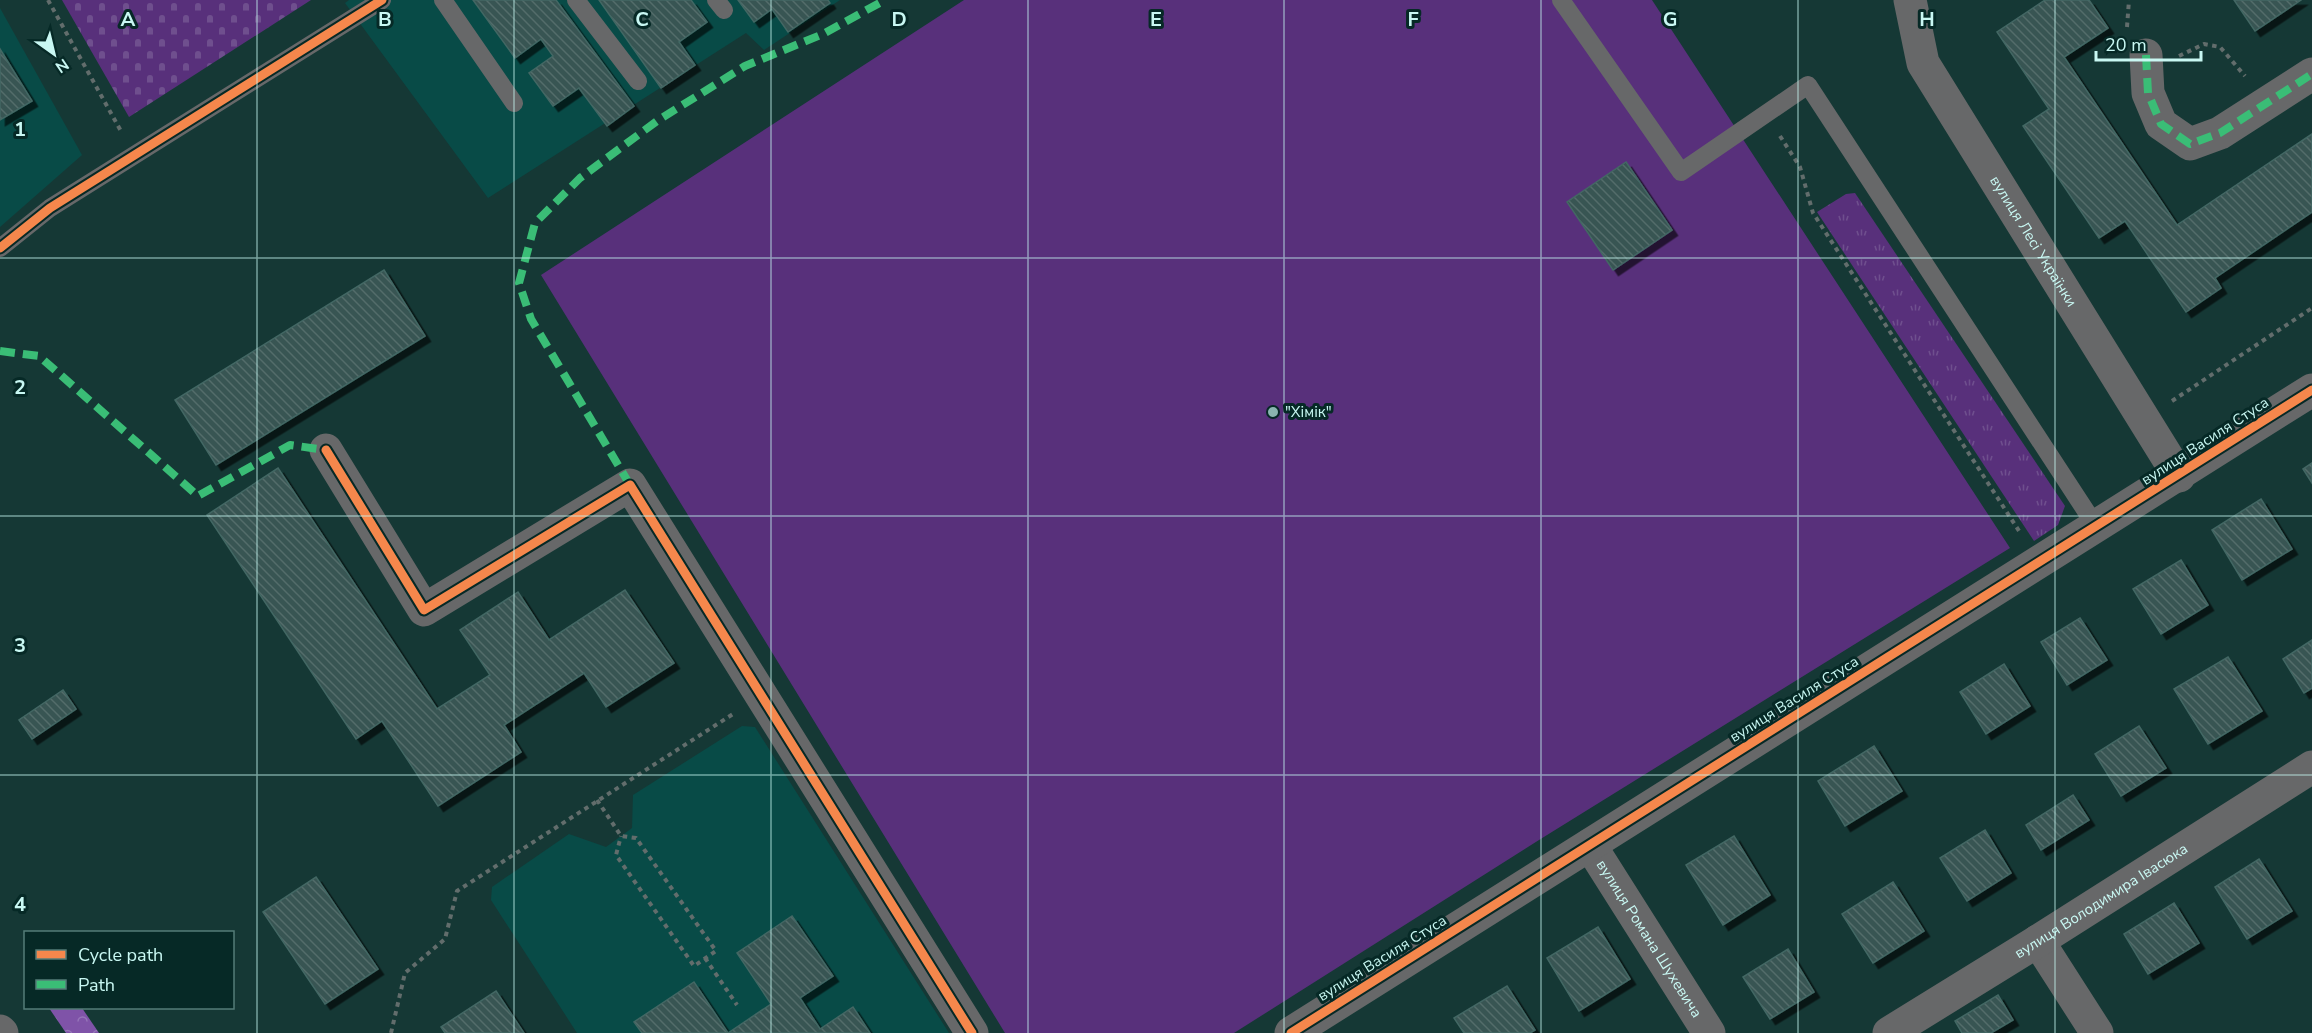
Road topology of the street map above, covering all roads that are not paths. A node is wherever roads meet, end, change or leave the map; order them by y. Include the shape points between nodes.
1 (382, 0) edge
2 (444, 0) edge
3 (576, 0) edge
4 (1561, 0) edge
5 (1910, 0) edge
6 (2148, 45) road end
7 (2312, 74) edge
8 (638, 81) dead end
9 (514, 103) dead end
10 (0, 248) edge
11 (2312, 390) edge
12 (326, 450) dead end
13 (2179, 476) junction
14 (2097, 528) junction
15 (2312, 767) edge
16 (1590, 844) junction
17 (2038, 941) junction
18 (972, 1033) edge
19 (1291, 1033) edge
20 (1709, 1033) edge
21 (1889, 1033) edge
22 (2097, 1033) edge

1 - 10 lane via 50,208
2 - 9 lane
3 - 8 lane
4 - 14 lane via 1681,172 1808,85
5 - 13 street, вулиця Лесі Українки via 1923,63
6 - 7 street via 2148,93 2161,124 2190,144 2220,133
11 - 13 street, вулиця Василя Стуса
12 - 18 street via 424,610 630,485
13 - 14 street, вулиця Василя Стуса
14 - 16 street, вулиця Василя Стуса
15 - 17 street, вулиця Володимира Івасюка
16 - 19 street, вулиця Василя Стуса
16 - 20 street, вулиця Романа Шухевича
17 - 21 street, вулиця Володимира Івасюка
17 - 22 street

